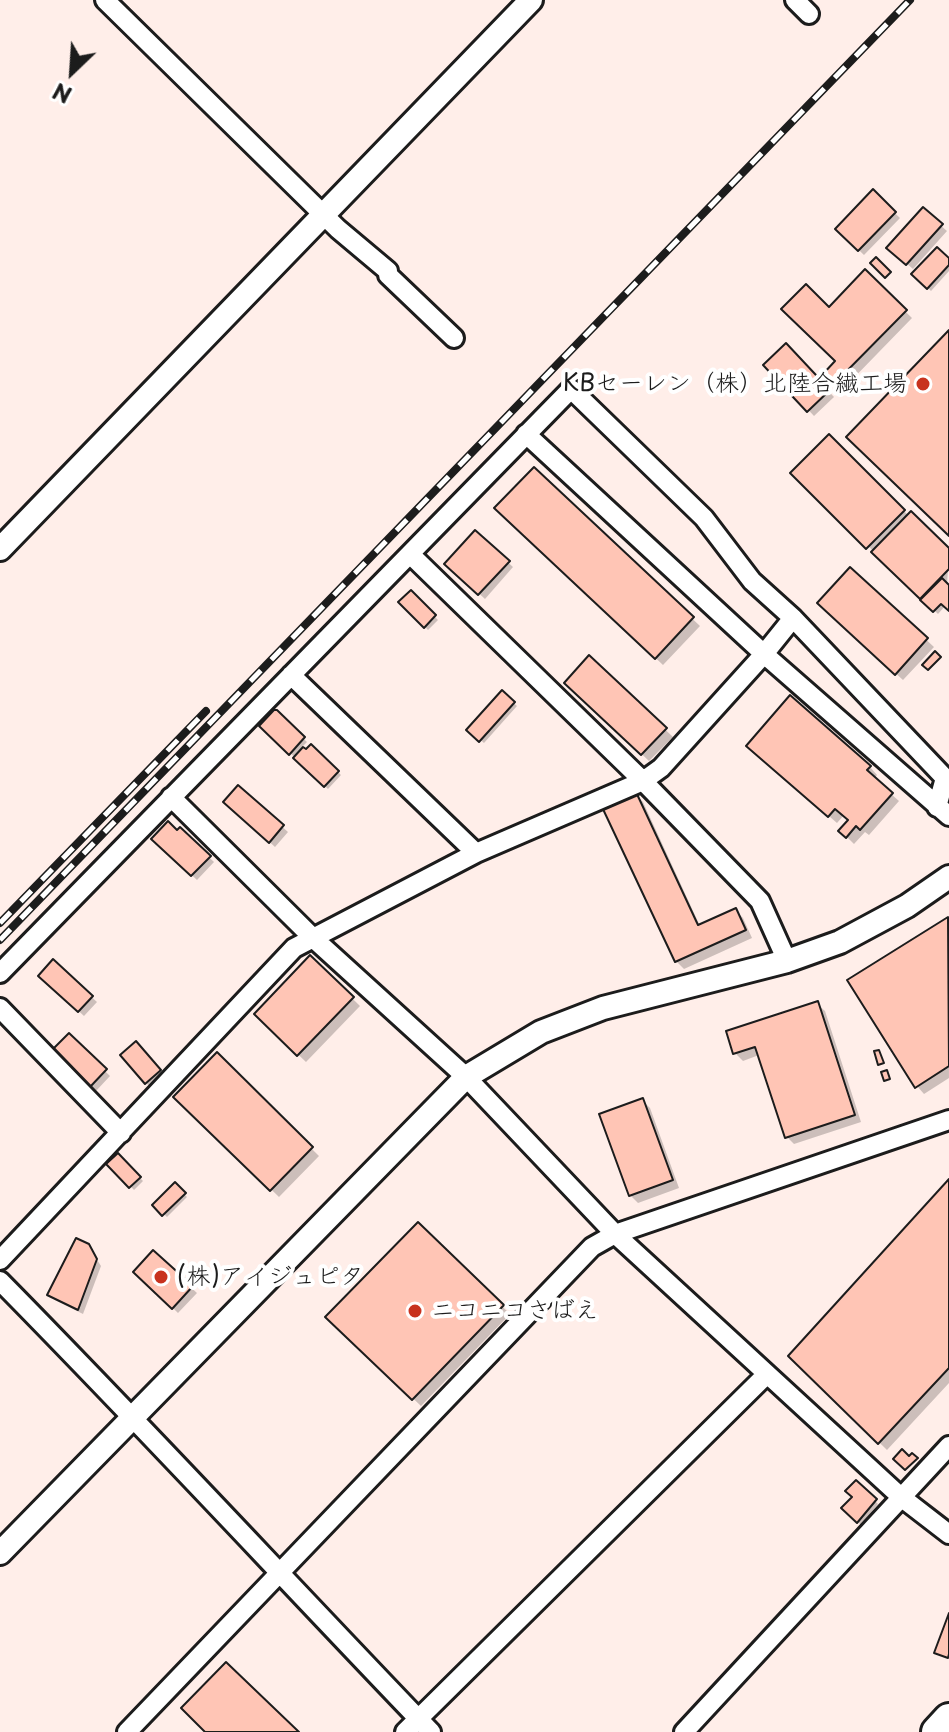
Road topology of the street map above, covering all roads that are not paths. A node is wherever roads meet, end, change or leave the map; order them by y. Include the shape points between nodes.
1 (105, 0) edge
2 (531, 0) edge
3 (795, 0) edge
4 (809, 14) dead end
5 (323, 213) junction
6 (454, 338) dead end
7 (526, 434) junction
8 (0, 549) edge
9 (410, 554) junction
10 (793, 618) junction
11 (764, 654) junction
12 (291, 675) junction
13 (643, 781) junction
14 (171, 797) junction
15 (943, 811) edge
16 (476, 853) junction
17 (949, 877) edge
18 (312, 937) junction
19 (787, 961) junction
20 (0, 973) edge
21 (0, 1008) edge
22 (466, 1077) junction
23 (949, 1120) edge
24 (121, 1133) junction
25 (615, 1234) junction
26 (0, 1260) edge
27 (0, 1281) edge
28 (767, 1374) junction
29 (132, 1415) junction
30 (949, 1446) edge
31 (901, 1497) junction
32 (949, 1534) edge
33 (0, 1553) edge
34 (278, 1574) junction
35 (949, 1719) edge
36 (418, 1727) edge
37 (127, 1732) edge
38 (684, 1732) edge
39 (937, 1732) edge

1 - 5 street
2 - 5 street
3 - 4 street
5 - 6 street
5 - 8 street
7 - 9 street
7 - 10 street via 571,389 704,518 752,581
7 - 11 street
9 - 12 street
9 - 13 street
10 - 11 street
10 - 15 street via 945,778
11 - 13 street via 661,768
11 - 15 street
12 - 14 street
12 - 16 street
13 - 16 street
13 - 19 street via 760,901
14 - 18 street
14 - 20 street
16 - 18 street
17 - 19 street via 840,942
18 - 22 street
18 - 24 street via 294,948
19 - 22 street via 603,1008 541,1032
21 - 24 street
22 - 25 street
22 - 29 street
23 - 25 street
24 - 26 street
25 - 28 street
25 - 34 street via 592,1247
27 - 29 street
28 - 31 street
28 - 36 street
29 - 33 street
29 - 34 street
30 - 31 street
31 - 32 street
31 - 38 street
34 - 36 street
34 - 37 street
35 - 39 highway

